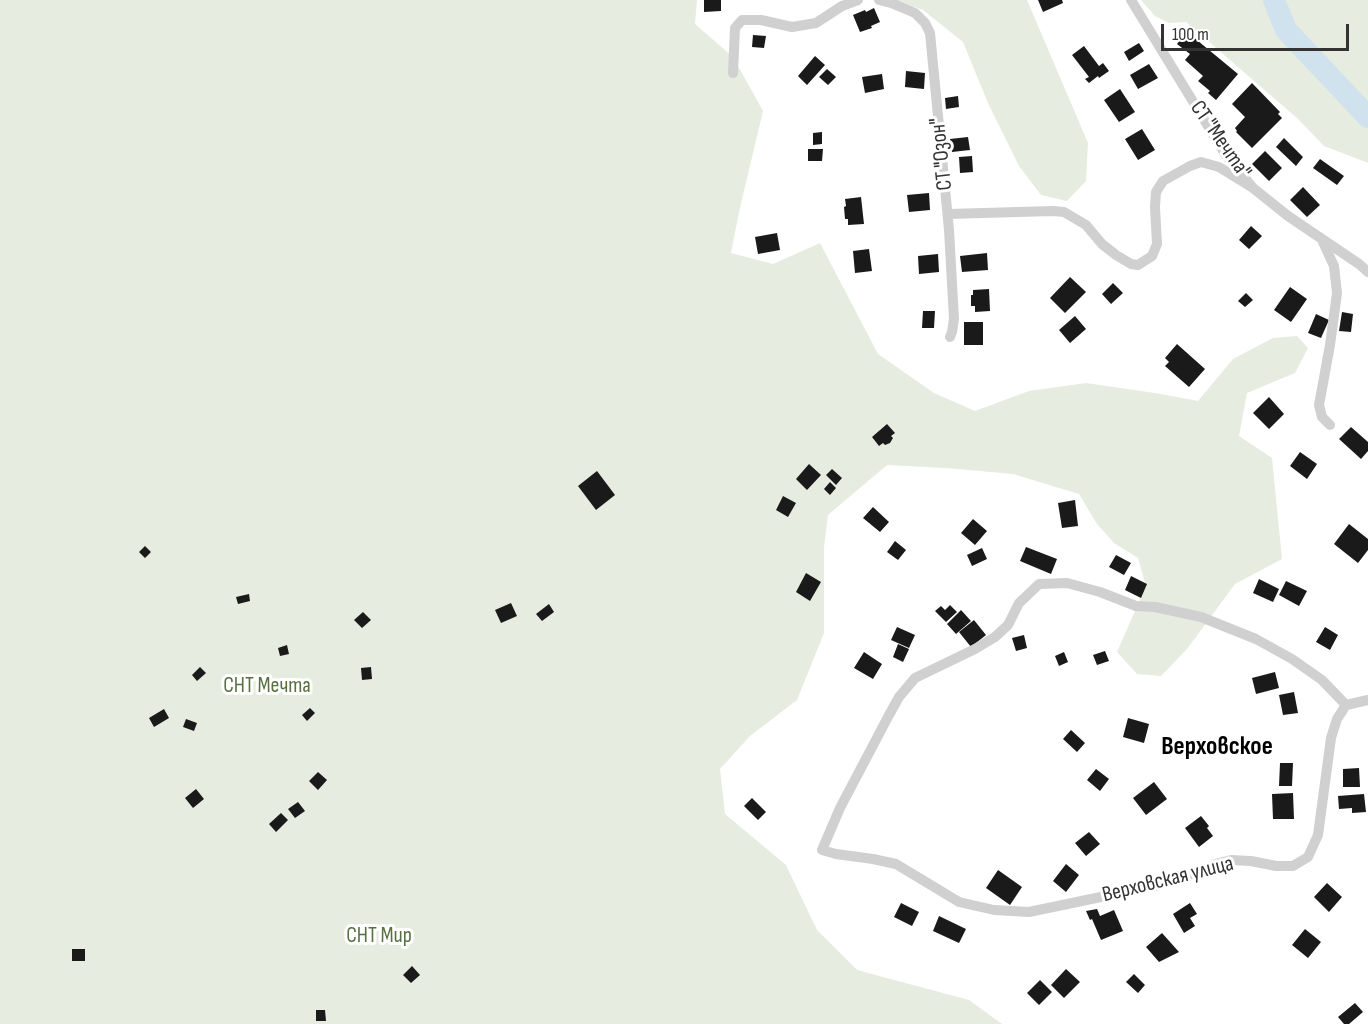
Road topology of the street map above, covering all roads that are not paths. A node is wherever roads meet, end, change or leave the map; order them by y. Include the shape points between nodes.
1 (858, 0) edge
2 (879, 0) edge
3 (1131, 0) edge
4 (733, 73) dead end
5 (1253, 188) junction
6 (948, 214) junction
7 (1322, 239) junction
8 (1368, 272) edge
9 (950, 338) dead end
10 (1330, 425) dead end
11 (1368, 700) edge
12 (1346, 705) junction

1 - 4 street via 816,23 792,27 742,20 735,28
2 - 6 street, СТ "Озон" via 915,13 930,33
3 - 5 street, СТ "Мечта" via 1225,154
5 - 6 street via 1219,167 1201,162 1163,182 1156,192 1157,244 1152,256 1138,265 1116,255 1086,225 1064,212
5 - 7 street, СТ "Мечта"
6 - 9 street, СТ "Озон" via 954,319
7 - 8 street, СТ "Мечта"
7 - 10 street via 1334,266 1337,292 1319,405 1322,417
11 - 12 street
12 - 12 street, Верховская улица via 1322,680 1245,634 1201,617 1136,606 1067,582 1039,584 1019,603 1008,625 995,637 915,678 899,697 822,850 896,864 959,902 1029,912 1168,883 1231,860 1293,866 1308,857 1318,835 1331,738

